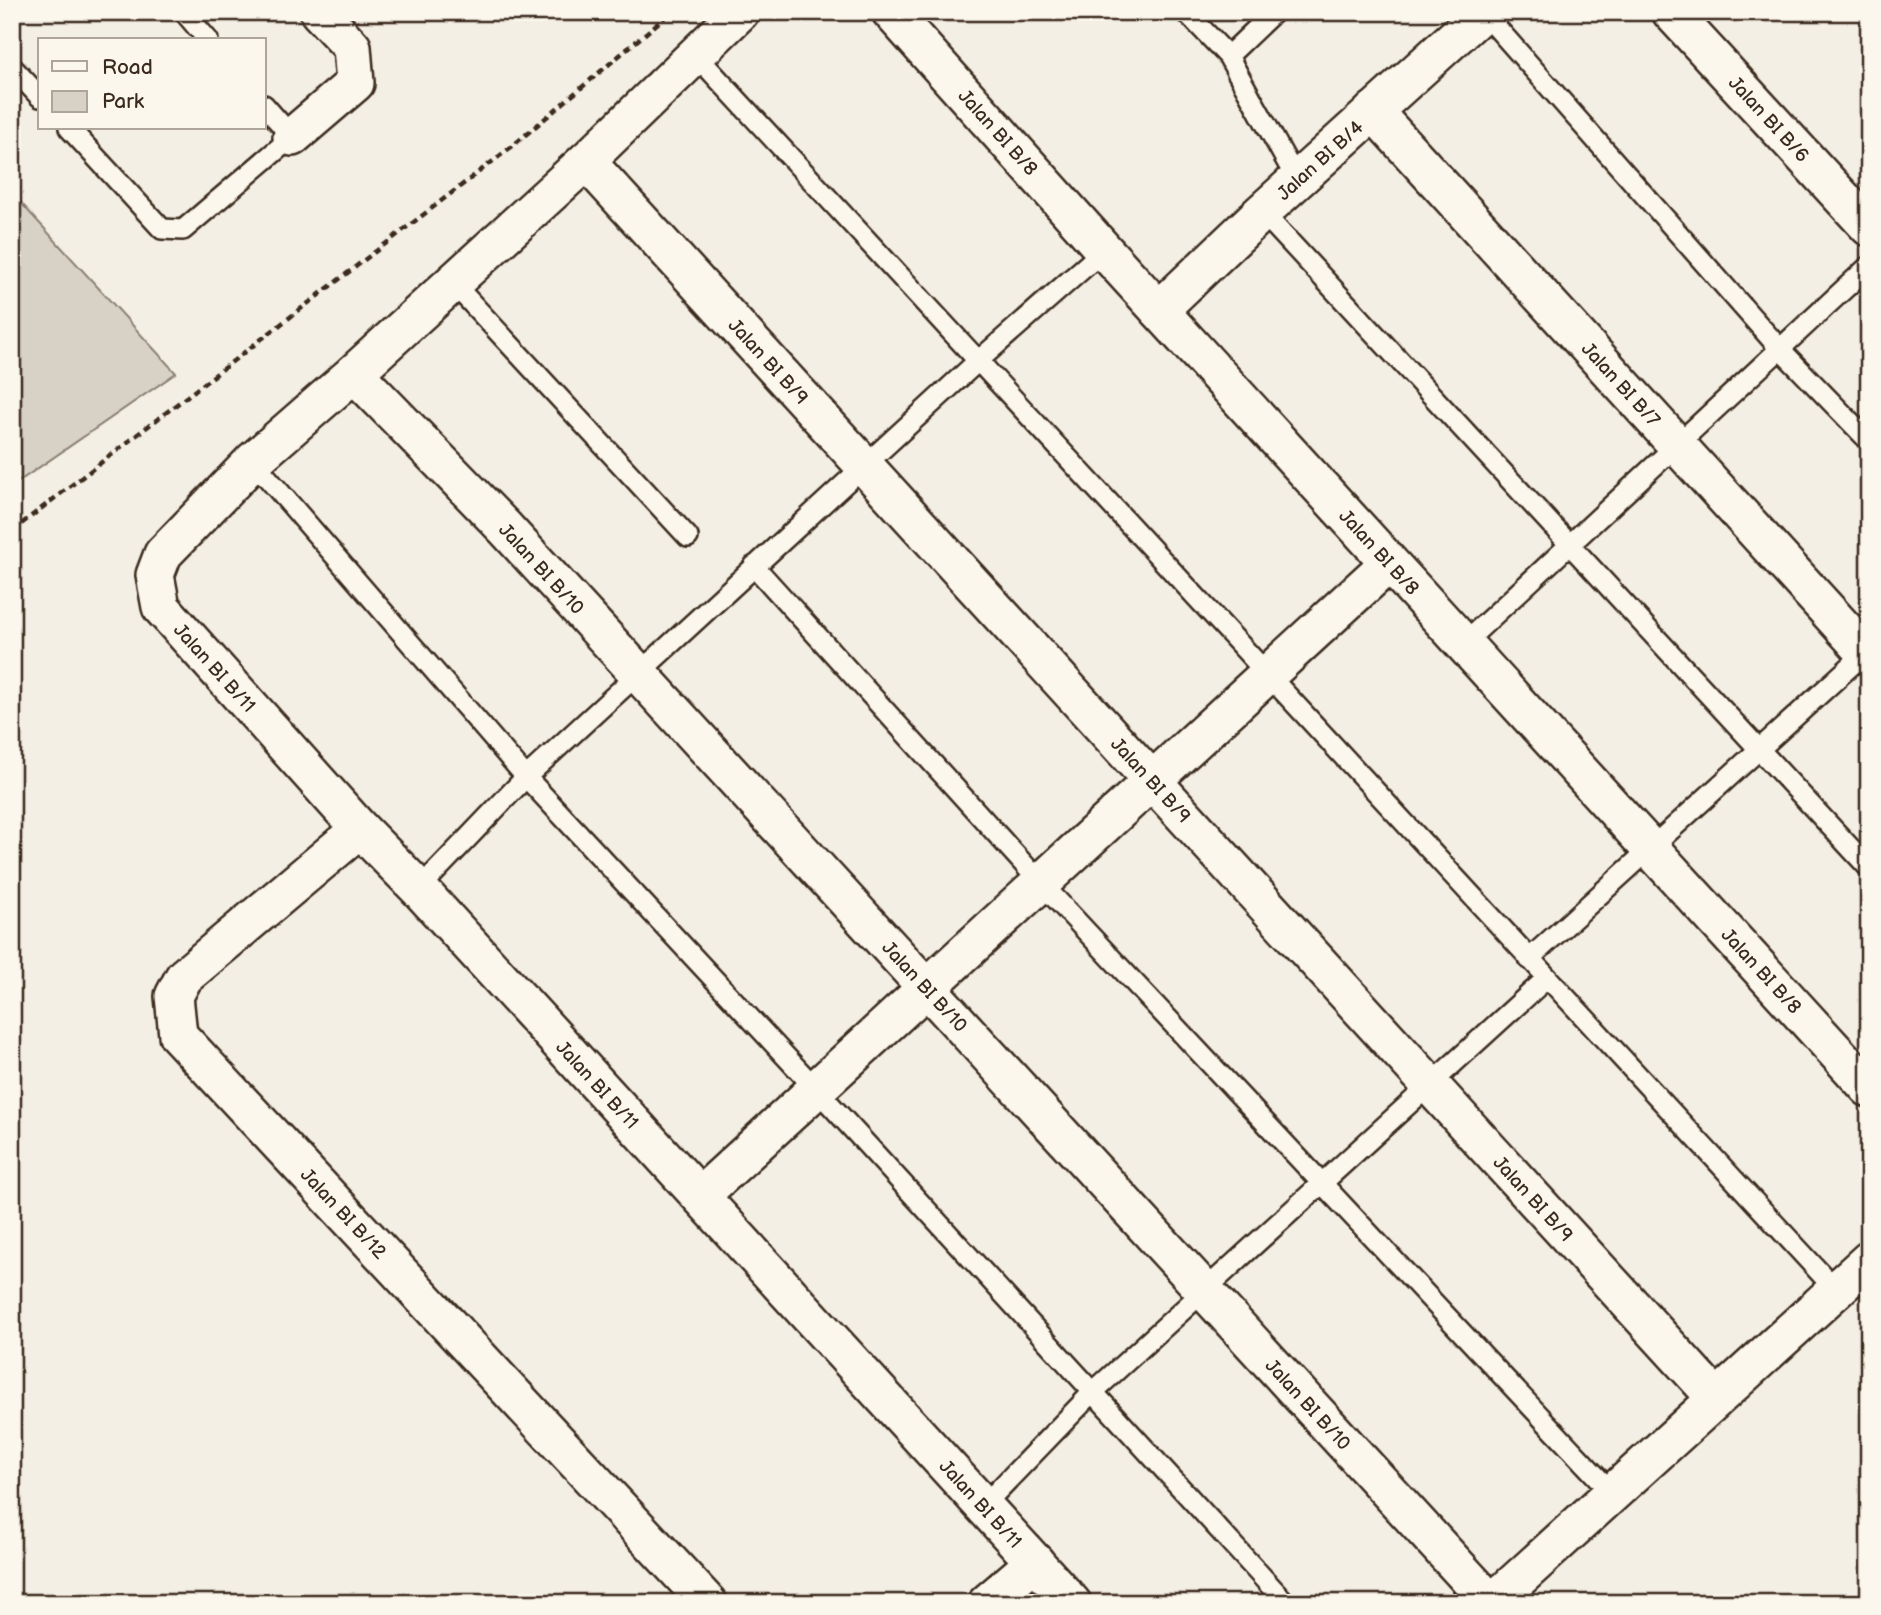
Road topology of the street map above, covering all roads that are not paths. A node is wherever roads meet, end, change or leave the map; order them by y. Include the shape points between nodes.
1 (184, 12) edge
2 (319, 12) edge
3 (740, 12) edge
4 (891, 12) edge
5 (1186, 12) edge
6 (1274, 12) edge
7 (1483, 12) edge
8 (1671, 12) edge
9 (206, 38) edge
10 (695, 54) junction
11 (1228, 56) junction
12 (12, 67) edge
13 (38, 95) edge
14 (266, 107) edge
15 (1373, 111) junction
16 (71, 130) edge
17 (292, 137) junction
18 (586, 160) junction
19 (1297, 180) junction
20 (1262, 212) junction
21 (1869, 227) edge
22 (1104, 250) junction
23 (1869, 266) edge
24 (453, 282) junction
25 (1159, 310) junction
26 (1780, 349) junction
27 (978, 361) junction
28 (355, 373) junction
29 (1869, 442) edge
30 (1678, 445) junction
31 (253, 461) junction
32 (864, 465) junction
33 (688, 537) dead end
34 (1569, 543) junction
35 (1389, 563) junction
36 (754, 566) junction
37 (1463, 644) junction
38 (1867, 654) edge
39 (638, 673) junction
40 (1268, 674) junction
41 (1760, 750) junction
42 (526, 776) junction
43 (1152, 780) junction
44 (360, 829) junction
45 (1651, 849) junction
46 (1869, 868) edge
47 (1041, 883) junction
48 (419, 889) junction
49 (1529, 959) junction
50 (1547, 978) junction
51 (926, 988) junction
52 (1430, 1085) junction
53 (816, 1088) junction
54 (1869, 1088) edge
55 (1321, 1183) junction
56 (700, 1196) junction
57 (1869, 1260) edge
58 (1835, 1289) junction
59 (1203, 1290) junction
60 (1093, 1392) junction
61 (1716, 1398) junction
62 (1612, 1493) junction
63 (983, 1506) junction
64 (1035, 1562) junction
65 (708, 1603) edge
66 (987, 1603) edge
67 (1072, 1603) edge
68 (1286, 1603) edge
69 (1492, 1603) edge

1 - 9 lane
2 - 17 street via 352,47 355,83
3 - 10 street
4 - 22 street, Jalan BI B/8
5 - 11 lane
6 - 11 lane
7 - 15 street, Jalan BI B/4
7 - 26 lane
8 - 21 street, Jalan BI B/6
10 - 18 street
10 - 27 lane
11 - 19 lane
12 - 13 lane
14 - 17 lane
15 - 19 street, Jalan BI B/4
15 - 30 street, Jalan BI B/7
16 - 17 lane via 162,229 183,230
18 - 24 street
18 - 32 street, Jalan BI B/9
19 - 20 street, Jalan BI B/4
20 - 25 street, Jalan BI B/4
20 - 34 lane
22 - 25 street, Jalan BI B/8
22 - 27 lane
23 - 26 lane
24 - 28 street
24 - 33 lane
25 - 35 street, Jalan BI B/8
26 - 29 lane
26 - 30 lane
27 - 32 lane
27 - 40 lane
28 - 31 street
28 - 39 street, Jalan BI B/10
30 - 34 lane
30 - 38 street, Jalan BI B/7
31 - 42 lane
31 - 44 street, Jalan BI B/11 via 163,554 155,575 161,607
32 - 36 lane
32 - 43 street, Jalan BI B/9
34 - 37 lane
34 - 41 lane
35 - 37 street, Jalan BI B/8
35 - 40 street
36 - 39 lane
36 - 47 lane
37 - 45 street, Jalan BI B/8
38 - 41 lane
39 - 42 lane
39 - 51 street, Jalan BI B/10
40 - 43 street
40 - 49 lane
41 - 45 lane
41 - 46 lane
42 - 48 lane
42 - 53 lane
43 - 47 street
43 - 52 street, Jalan BI B/9
44 - 48 street, Jalan BI B/11
44 - 65 street, Jalan BI B/12 via 184,977 174,996 178,1035
45 - 49 lane
45 - 54 street, Jalan BI B/8
47 - 51 street
47 - 55 lane
48 - 56 street, Jalan BI B/11
49 - 50 lane
50 - 52 lane
50 - 58 lane
51 - 53 street
51 - 59 street, Jalan BI B/10
52 - 55 lane
52 - 61 street, Jalan BI B/9
53 - 56 street
53 - 60 lane
55 - 59 lane
55 - 62 lane
56 - 63 street, Jalan BI B/11
57 - 58 street
58 - 61 street
59 - 60 lane
59 - 69 street, Jalan BI B/10
60 - 63 lane
60 - 68 lane
61 - 62 street
62 - 69 street
63 - 64 street, Jalan BI B/11
64 - 66 street
64 - 67 street, Jalan BI B/11

